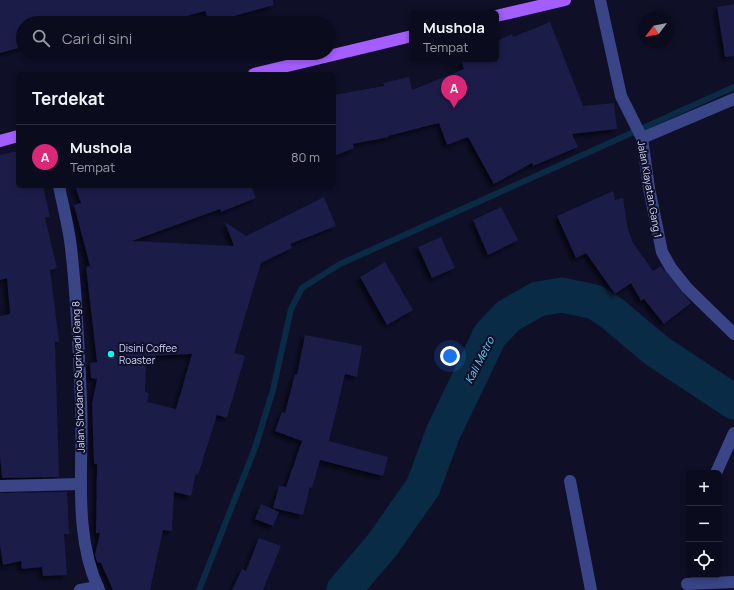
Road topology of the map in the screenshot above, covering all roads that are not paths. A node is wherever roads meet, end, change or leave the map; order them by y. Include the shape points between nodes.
1 (565, 0) edge
2 (600, 0) edge
3 (499, 15) edge
4 (409, 37) edge
5 (336, 54) edge
6 (312, 60) edge
7 (262, 72) edge
8 (734, 99) edge
9 (639, 132) junction
10 (16, 137) edge
11 (0, 141) edge
12 (59, 188) edge
13 (734, 334) edge
14 (734, 433) edge
15 (717, 470) edge
16 (570, 481) dead end
17 (81, 484) junction
18 (0, 486) edge
19 (687, 582) edge
20 (734, 582) edge
21 (99, 589) edge
22 (80, 590) edge
23 (591, 590) edge

1 - 3 main road
2 - 9 street, Jalan Klayatan Gang 1 via 621,96
4 - 5 main road
6 - 7 main road
8 - 9 street
9 - 13 street, Jalan Klayatan Gang 1 via 662,252 687,288
10 - 11 main road
12 - 17 street, Jalan Shodanco Supriyadi Gang 8 via 71,247 77,322
14 - 15 street
16 - 23 street
17 - 18 street
17 - 21 street, Jalan Shodanco Supriyadi Gang 8 via 84,542
19 - 20 street
21 - 22 street

